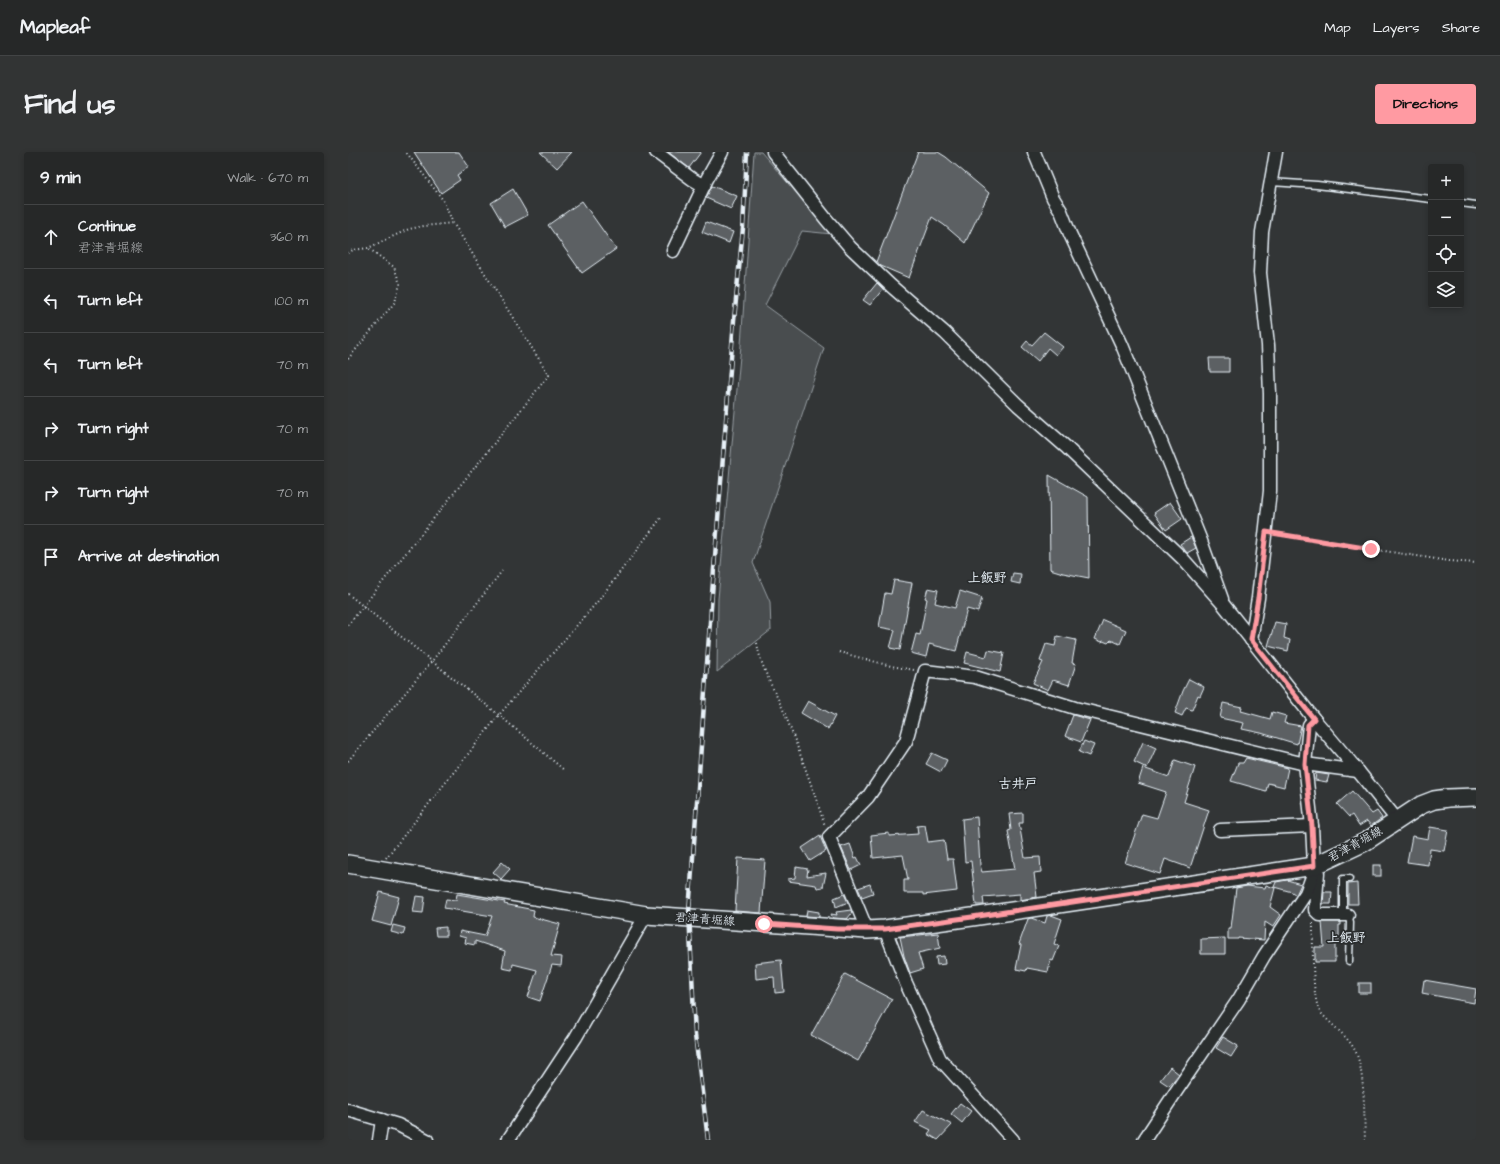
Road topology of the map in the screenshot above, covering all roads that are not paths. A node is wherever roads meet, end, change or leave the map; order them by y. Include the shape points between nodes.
1 (656, 152) edge
2 (722, 152) edge
3 (773, 152) edge
4 (1034, 152) edge
5 (1276, 152) edge
6 (1270, 182) junction
7 (704, 186) junction
8 (1428, 200) edge
9 (1464, 203) edge
10 (1476, 205) edge
11 (673, 251) dead end
12 (1223, 604) junction
13 (1251, 640) junction
14 (1314, 719) junction
15 (1305, 764) junction
16 (1358, 771) junction
17 (1476, 797) edge
18 (1397, 820) junction
19 (1312, 826) junction
20 (1220, 830) dead end
21 (348, 864) edge
22 (1316, 864) junction
23 (1349, 879) dead end
24 (646, 915) junction
25 (1345, 915) junction
26 (885, 929) junction
27 (867, 930) junction
28 (1349, 960) dead end
29 (348, 1110) edge
30 (382, 1120) junction
31 (379, 1140) edge
32 (427, 1140) edge
33 (508, 1140) edge
34 (1013, 1140) edge
35 (1144, 1140) edge

1 - 7 street
2 - 7 street
3 - 12 street via 850,247 1146,522
4 - 12 street via 1122,345 1201,541
5 - 6 street
6 - 8 lane via 1317,185
6 - 13 street via 1262,232 1260,273 1268,345 1270,491
7 - 11 street
9 - 10 lane
12 - 13 street
13 - 14 street
14 - 15 street via 1308,725
14 - 16 street
15 - 16 street
15 - 19 street
15 - 27 street via 1075,708 975,677 925,671 906,741 868,797 829,837
16 - 18 street
17 - 18 main road, 君津青堀線 via 1434,800
18 - 22 main road, 君津青堀線 via 1365,842
19 - 20 street
19 - 22 street
21 - 24 main road, 君津青堀線
22 - 25 street via 1315,910 1320,914
22 - 26 main road, 君津青堀線
22 - 35 street via 1306,894
23 - 25 lane via 1343,879
24 - 27 main road, 君津青堀線
24 - 33 street via 576,1037
25 - 28 lane via 1350,928
26 - 27 main road, 君津青堀線
26 - 34 street via 940,1059
29 - 30 street
30 - 31 street
30 - 32 street

